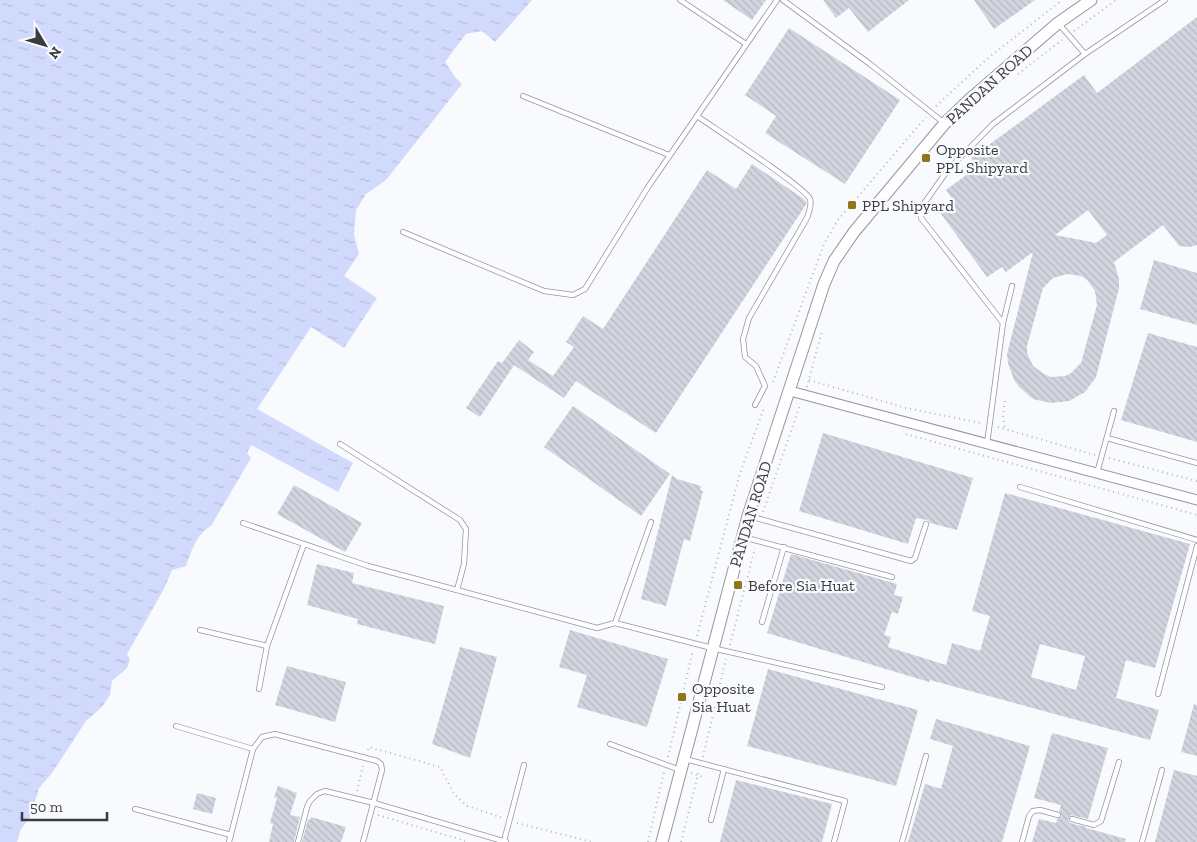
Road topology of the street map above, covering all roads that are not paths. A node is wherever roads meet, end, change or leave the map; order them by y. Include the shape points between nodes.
1 (680, 0) edge
2 (777, 0) edge
3 (783, 0) edge
4 (1091, 0) edge
5 (1165, 0) edge
6 (1058, 23) junction
7 (746, 44) junction
8 (1086, 54) junction
9 (522, 96) dead end
10 (697, 116) junction
11 (945, 123) junction
12 (669, 155) junction
13 (403, 232) dead end
14 (1012, 286) dead end
15 (1003, 323) junction
16 (790, 391) junction
17 (755, 405) dead end
18 (1114, 411) dead end
19 (1107, 438) junction
20 (340, 444) dead end
21 (987, 444) junction
22 (1197, 463) edge
23 (1097, 473) junction
24 (1020, 487) dead end
25 (1197, 500) edge
26 (748, 516) junction
27 (651, 522) dead end
28 (243, 523) dead end
29 (926, 524) dead end
30 (742, 537) junction
31 (1197, 540) edge
32 (304, 544) junction
33 (1197, 546) edge
34 (784, 547) junction
35 (892, 577) dead end
36 (457, 590) junction
37 (762, 622) dead end
38 (614, 623) junction
39 (200, 630) dead end
40 (267, 646) junction
41 (712, 648) junction
42 (882, 687) dead end
43 (259, 688) dead end
44 (1158, 694) dead end
45 (176, 726) dead end
46 (610, 744) dead end
47 (253, 749) junction
48 (926, 756) dead end
49 (684, 758) junction
50 (1119, 762) dead end
51 (524, 765) dead end
52 (724, 769) junction
53 (680, 770) junction
54 (1162, 770) dead end
55 (374, 803) junction
56 (135, 809) dead end
57 (1058, 815) dead end
58 (1072, 819) dead end
59 (711, 820) dead end
60 (231, 834) junction
61 (229, 842) edge
62 (298, 842) edge
63 (363, 842) edge
64 (505, 842) edge
65 (662, 842) edge
66 (834, 842) edge
67 (902, 842) edge
68 (1022, 842) edge
69 (1142, 842) edge

1 - 7 lane
2 - 7 lane
3 - 11 lane
4 - 6 street, PANDAN ROAD
5 - 8 lane
6 - 8 lane
6 - 11 street, PANDAN ROAD
7 - 10 lane
8 - 15 lane via 994,124 947,171 920,210 921,218
9 - 12 lane
10 - 12 lane
10 - 17 lane via 795,184 810,198 807,218 750,318 743,339 745,357 756,366 764,386
11 - 16 street, PANDAN ROAD via 854,232 834,261
12 - 13 lane via 585,289 573,295 544,291
14 - 15 lane
15 - 21 lane
16 - 21 street
16 - 26 street, PANDAN ROAD
18 - 19 lane
19 - 22 lane
19 - 23 lane
20 - 36 lane via 460,520 466,529 464,564
21 - 23 street
23 - 25 street
24 - 31 lane
26 - 29 lane via 911,560 915,558
26 - 30 street, PANDAN ROAD
27 - 38 lane
28 - 32 lane
30 - 34 lane
30 - 41 street, PANDAN ROAD
32 - 36 lane via 368,566
32 - 40 lane
33 - 44 lane
34 - 35 lane
34 - 37 lane
36 - 38 lane via 598,628
38 - 41 lane
39 - 40 lane
40 - 43 lane
41 - 42 lane
41 - 49 street, PANDAN ROAD
45 - 47 lane
46 - 53 lane
47 - 55 lane via 262,737 275,734 377,761 382,770
47 - 60 lane
48 - 67 lane
49 - 52 lane
49 - 53 street, PANDAN ROAD
50 - 58 lane via 1101,821 1094,824
51 - 64 lane
52 - 59 lane
52 - 66 lane via 845,801
53 - 65 street, PANDAN ROAD
54 - 69 lane
55 - 62 lane via 325,791 317,794 307,807
55 - 63 lane
55 - 64 lane
56 - 60 lane
57 - 68 lane via 1033,811
60 - 61 lane

